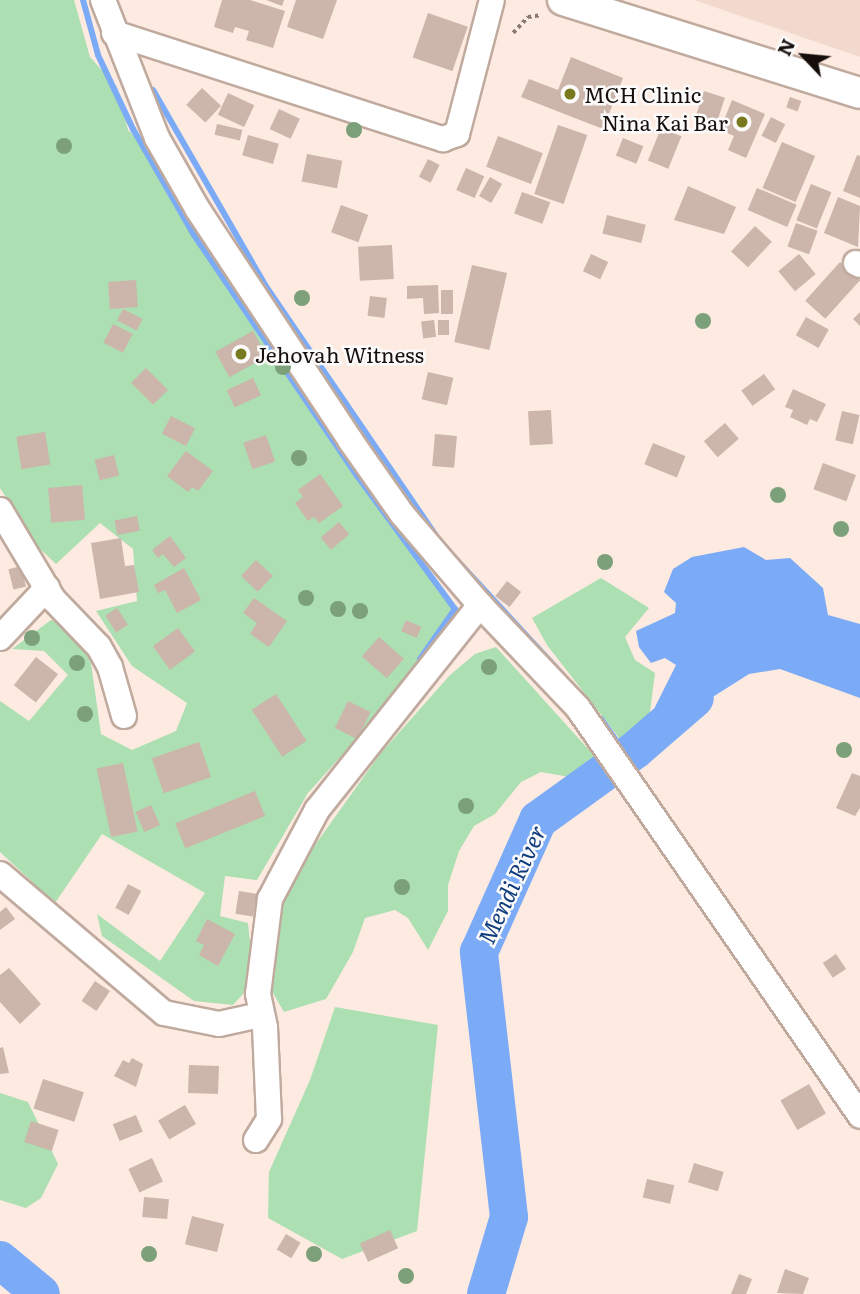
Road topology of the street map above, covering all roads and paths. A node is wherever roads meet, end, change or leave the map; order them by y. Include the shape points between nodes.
1 (103, 0) edge
2 (492, 0) edge
3 (564, 0) edge
4 (114, 33) junction
5 (860, 93) edge
6 (0, 510) edge
7 (47, 589) junction
8 (480, 605) junction
9 (0, 638) edge
10 (124, 716) dead end
11 (0, 874) edge
12 (260, 1015) junction
13 (860, 1116) edge
14 (256, 1140) dead end

1 - 4 street
2 - 4 street via 457,134 443,139
3 - 5 main road
4 - 8 street via 157,138 198,210 402,514
6 - 7 street
7 - 9 street
7 - 10 street via 99,647 110,667
8 - 12 street via 317,810 284,870 270,899
8 - 13 street via 578,708
11 - 12 street via 164,1013 219,1024
12 - 14 street via 265,1027 269,1119

